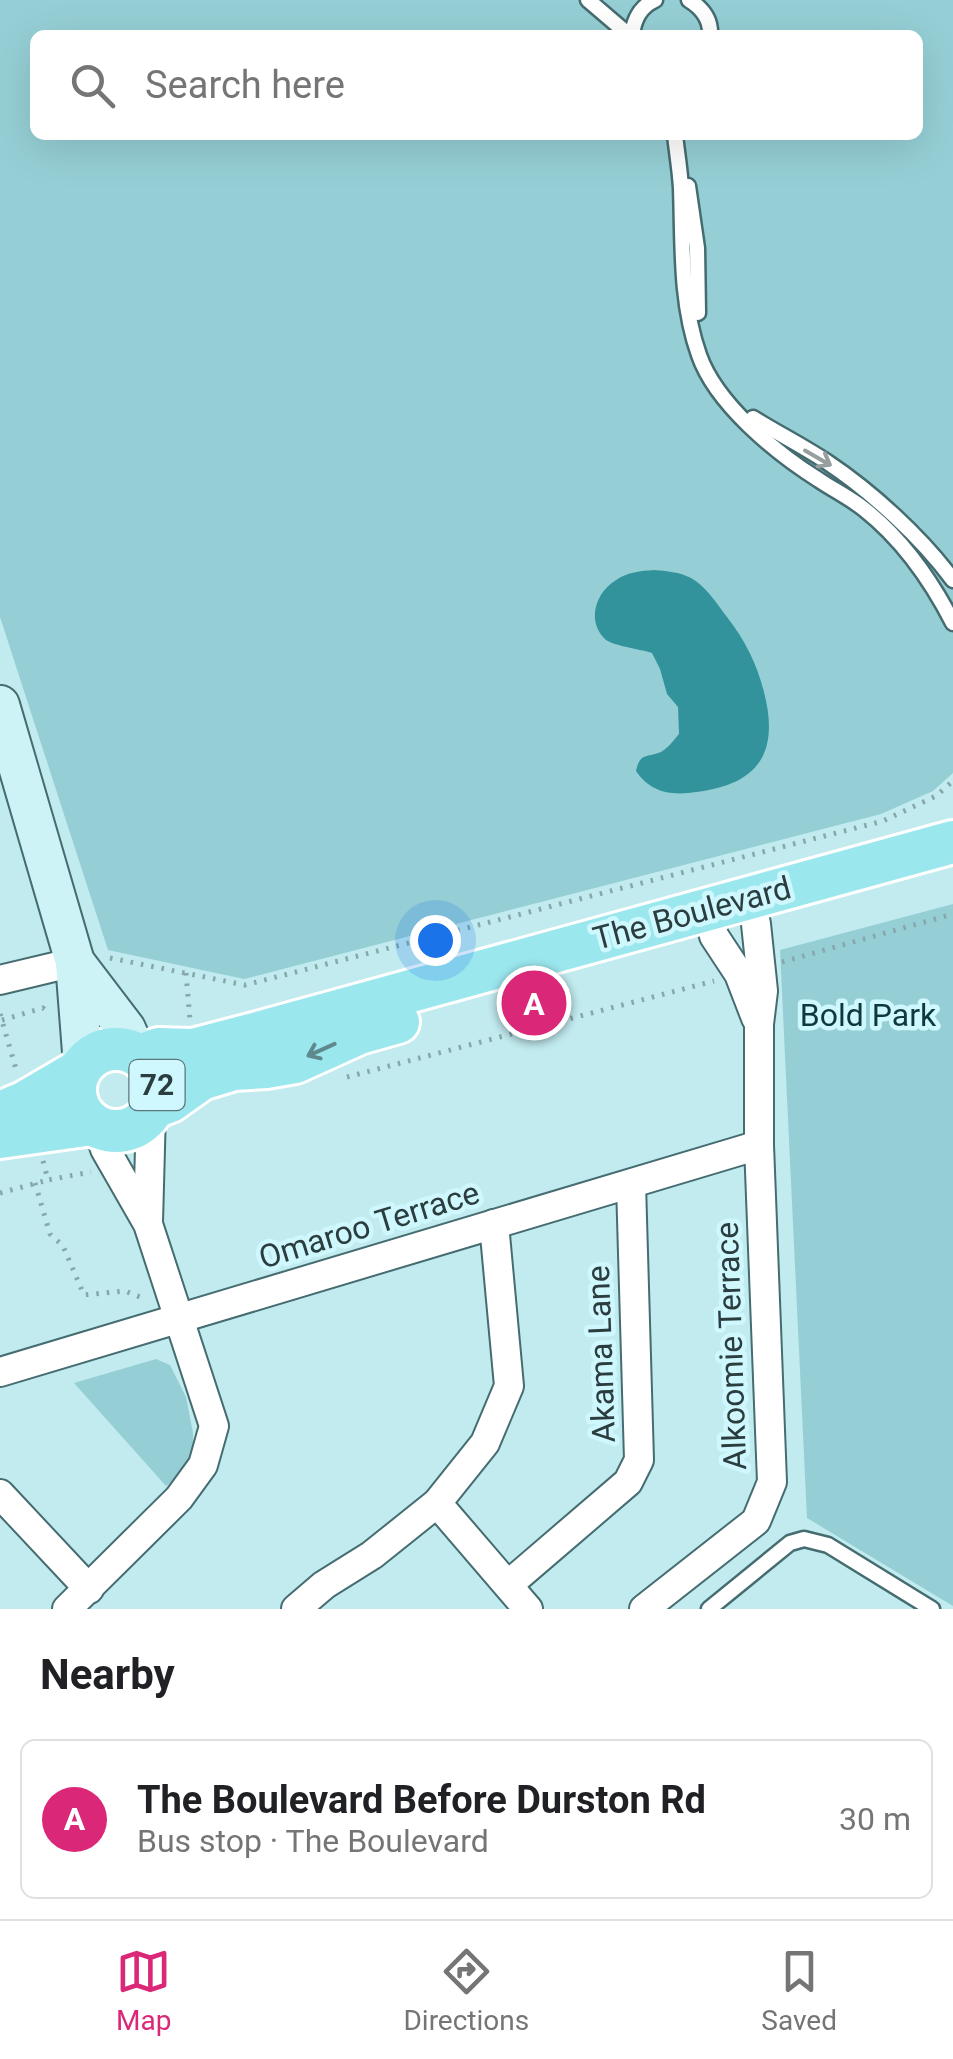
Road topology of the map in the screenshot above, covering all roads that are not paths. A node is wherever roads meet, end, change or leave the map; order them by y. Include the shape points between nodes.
1 (588, 0) edge
2 (655, 0) edge
3 (689, 0) edge
4 (625, 30) edge
5 (632, 30) edge
6 (709, 30) edge
7 (676, 140) edge
8 (684, 140) edge
9 (953, 580) edge
10 (953, 623) edge
11 (0, 705) edge
12 (953, 842) edge
13 (953, 870) edge
14 (753, 911) junction
15 (711, 922) junction
16 (90, 959) junction
17 (750, 971) junction
18 (0, 980) edge
19 (139, 1055) junction
20 (80, 1068) junction
21 (153, 1109) junction
22 (0, 1113) edge
23 (95, 1126) junction
24 (0, 1137) edge
25 (759, 1146) junction
26 (631, 1184) junction
27 (148, 1224) junction
28 (494, 1224) junction
29 (178, 1318) junction
30 (0, 1372) edge
31 (0, 1494) edge
32 (437, 1503) junction
33 (508, 1585) junction
34 (89, 1589) junction
35 (67, 1609) edge
36 (296, 1609) edge
37 (528, 1609) edge
38 (644, 1609) edge
39 (710, 1609) edge
40 (932, 1609) edge

1 - 4 lane
2 - 5 lane via 639,12
3 - 6 lane via 707,17
7 - 10 lane via 689,312 714,384 735,413 889,531 935,588
8 -> 9 lane via 703,348 722,384 752,418 845,474
11 - 16 street
12 - 14 main road, The Boulevard / 72
13 - 14 main road, The Boulevard / 72
14 - 15 main road, The Boulevard / 72
14 - 17 street, Alkoomie Terrace
15 - 17 street
15 - 19 main road, The Boulevard / 72 via 193,1050
15 -> 21 main road, The Boulevard / 72 via 359,1033 296,1062 200,1079
16 - 18 street
16 - 19 street
16 - 20 street
17 - 25 street, Alkoomie Terrace via 763,991
19 - 20 main road, The Boulevard / 72 via 107,1049
19 - 21 main road, 72 via 156,1080
20 - 22 main road, The Boulevard / 72
20 - 23 main road, 72 via 77,1106
21 - 23 main road, The Boulevard / 72 via 137,1126 118,1132
21 - 27 street
23 - 24 main road, The Boulevard / 72
23 - 27 street
25 - 26 street, Omaroo Terrace
25 - 38 street, Alkoomie Terrace via 772,1482 756,1521
26 - 28 street, Omaroo Terrace
26 - 33 street, Akama Lane via 638,1460 628,1482
27 - 29 street
28 - 29 street, Omaroo Terrace
28 - 32 street via 510,1386 485,1443
29 - 30 street, Omaroo Terrace
29 - 34 street via 214,1426 203,1465
31 - 34 street
32 - 33 street
32 - 36 street
33 - 37 street
34 - 35 street
39 - 40 lane via 790,1543 804,1539 828,1545

